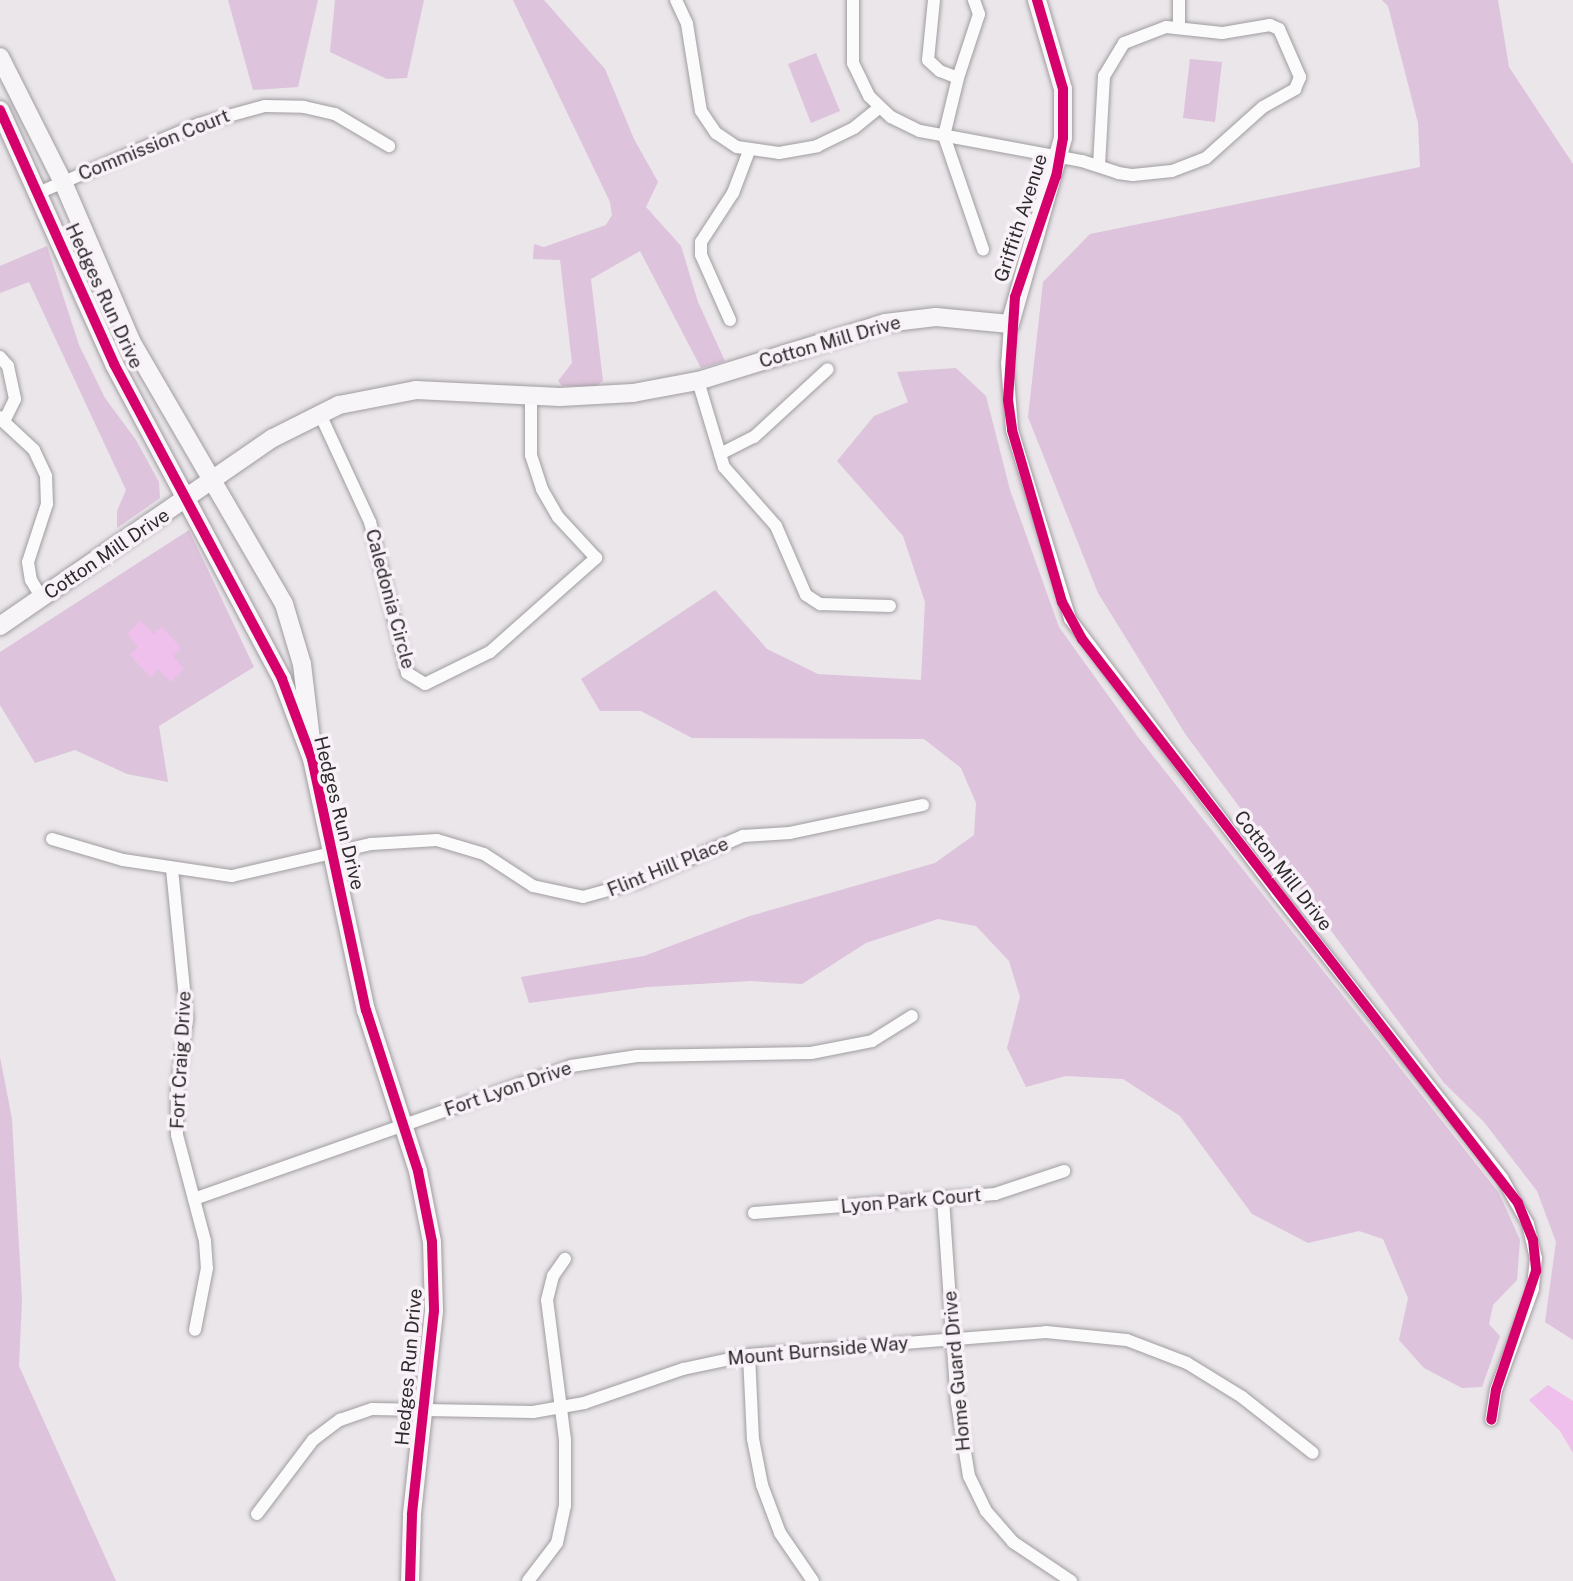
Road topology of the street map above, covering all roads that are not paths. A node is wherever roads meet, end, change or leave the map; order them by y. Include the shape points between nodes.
1 (676, 0) edge
2 (853, 0) edge
3 (934, 0) edge
4 (974, 0) edge
5 (1037, 0) edge
6 (1179, 0) edge
7 (1180, 26) junction
8 (0, 57) edge
9 (958, 78) junction
10 (879, 108) junction
11 (0, 110) edge
12 (944, 136) junction
13 (389, 146) dead end
14 (749, 151) junction
15 (1060, 157) junction
16 (1099, 166) junction
17 (63, 182) junction
18 (38, 193) junction
19 (983, 249) dead end
20 (730, 320) dead end
21 (1010, 324) junction
22 (0, 357) edge
23 (828, 369) dead end
24 (698, 381) junction
25 (157, 386) junction
26 (531, 396) junction
27 (134, 399) junction
28 (319, 412) junction
29 (2, 420) edge
30 (720, 454) junction
31 (213, 482) junction
32 (188, 499) junction
33 (42, 598) junction
34 (890, 606) dead end
35 (0, 626) edge
36 (312, 760) junction
37 (923, 805) dead end
38 (52, 839) dead end
39 (332, 852) junction
40 (172, 869) junction
41 (912, 1016) dead end
42 (402, 1126) junction
43 (1064, 1171) dead end
44 (194, 1199) junction
45 (943, 1199) junction
46 (754, 1213) dead end
47 (565, 1259) dead end
48 (195, 1330) dead end
49 (954, 1339) junction
50 (749, 1355) junction
51 (560, 1408) junction
52 (423, 1409) junction
53 (1491, 1420) dead end
54 (1313, 1453) dead end
55 (257, 1514) dead end
56 (410, 1581) edge
57 (528, 1581) edge
58 (813, 1581) edge
59 (1071, 1581) edge

1 - 14 street via 687,24 701,111 716,134
2 - 10 street via 851,52 860,80
3 - 9 street via 928,60
4 - 9 street via 979,14
5 - 15 street, Griffith Avenue via 1063,89
6 - 7 street
7 - 16 street via 1134,37 1108,66 1101,90
7 - 16 street via 1222,33 1275,26 1300,77 1299,84 1262,107 1221,147 1189,166 1147,175
8 - 17 street, Hedges Run Drive
9 - 12 street
10 - 12 street via 905,126
10 - 14 street via 854,128 817,146 779,153
11 - 18 street, Hedges Run Drive
12 - 15 street
12 - 19 street
13 - 17 street, Commission Court via 335,114 265,106 199,124
14 - 20 street via 733,193 701,242 701,255
15 - 16 street
15 - 21 street, Griffith Avenue
17 - 18 street, Commission Court
17 - 25 street, Hedges Run Drive via 118,314
18 - 27 street, Hedges Run Drive via 95,326
21 - 24 street, Cotton Mill Drive via 936,317 885,323
21 - 53 street, Cotton Mill Drive via 1007,363 1012,430 1070,619 1502,1178 1528,1224 1536,1258 1533,1289 1496,1390
22 - 29 street via 15,387 12,411
23 - 30 street via 754,437
24 - 26 street, Cotton Mill Drive via 626,394
24 - 30 street
25 - 27 street
25 - 31 street, Hedges Run Drive
26 - 28 street, Cotton Mill Drive via 395,392
26 - 28 street, Caledonia Circle via 531,455 542,489 558,517 596,558 490,652 425,684 407,673 370,522
27 - 32 street, Hedges Run Drive
28 - 31 street, Cotton Mill Drive
29 - 33 street via 34,450 46,476 47,504 28,562 30,580
30 - 34 street via 732,479 776,526 806,596 820,604
31 - 32 street, Cotton Mill Drive
31 - 36 street, Hedges Run Drive via 271,578 294,631
32 - 33 street, Cotton Mill Drive
32 - 36 street, Hedges Run Drive via 282,679
33 - 35 street, Cotton Mill Drive
36 - 39 street, Hedges Run Drive
37 - 39 street, Flint Hill Place via 790,833 743,836 637,882 583,897 533,886 484,854 451,842 419,839
38 - 40 street, Flint Hill Place via 85,852
39 - 40 street, Flint Hill Place via 232,876
39 - 42 street, Hedges Run Drive via 366,1010
40 - 44 street, Fort Craig Drive via 187,1018 177,1135
41 - 42 street, Fort Lyon Drive via 872,1041 811,1053 637,1056 571,1066
42 - 44 street, Fort Lyon Drive
42 - 52 street, Hedges Run Drive via 426,1202 434,1265 434,1311
43 - 45 street, Lyon Park Court via 1005,1192
44 - 48 street, Fort Craig Drive via 207,1268
45 - 46 street, Lyon Park Court
45 - 49 street, Home Guard Drive
47 - 51 street via 553,1276 547,1300
49 - 50 street, Mount Burnside Way
49 - 54 street, Mount Burnside Way via 1066,1332 1145,1345 1215,1378
49 - 59 street, Home Guard Drive via 964,1455 976,1493 1013,1542
50 - 51 street, Mount Burnside Way via 683,1369
50 - 58 street via 753,1439 762,1485 780,1533
51 - 52 street, Mount Burnside Way via 513,1414
51 - 57 street via 566,1472 562,1527 551,1554
52 - 55 street, Mount Burnside Way via 372,1409 328,1427
52 - 56 street, Hedges Run Drive

